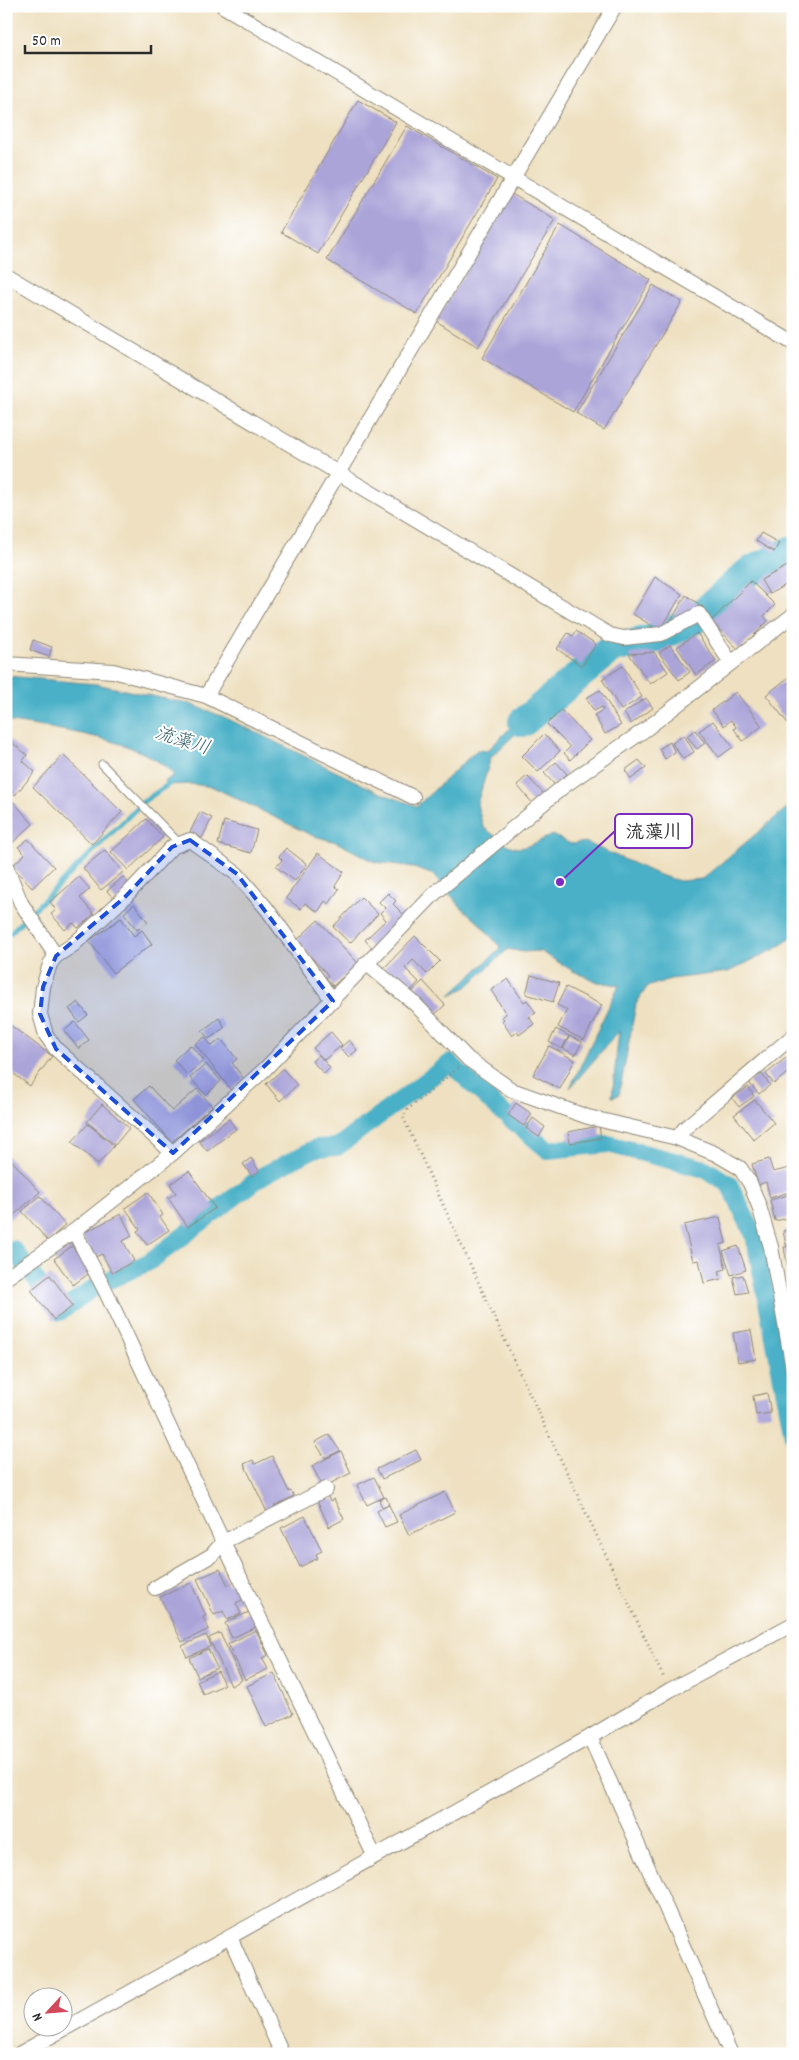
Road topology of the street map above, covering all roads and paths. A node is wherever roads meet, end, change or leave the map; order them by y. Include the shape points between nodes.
1 (223, 6) edge
2 (615, 6) edge
3 (513, 177) junction
4 (6, 275) edge
5 (793, 343) edge
6 (339, 471) junction
7 (793, 615) edge
8 (731, 663) junction
9 (6, 664) edge
10 (206, 696) junction
11 (102, 764) dead end
12 (414, 797) dead end
13 (180, 844) junction
14 (6, 866) edge
15 (56, 956) junction
16 (366, 963) junction
17 (333, 1001) junction
18 (793, 1036) edge
19 (462, 1065) dead end
20 (677, 1138) junction
21 (173, 1153) junction
22 (74, 1231) junction
23 (8, 1277) edge
24 (786, 1291) edge
25 (793, 1368) edge
26 (326, 1488) dead end
27 (223, 1542) junction
28 (155, 1588) dead end
29 (793, 1624) edge
30 (670, 1690) junction
31 (590, 1736) junction
32 (374, 1855) junction
33 (230, 1937) junction
34 (19, 2054) edge
35 (282, 2054) edge
36 (731, 2054) edge

1 - 3 street
2 - 3 street
3 - 5 street
3 - 6 street
4 - 6 street
6 - 8 street via 610,635 624,638 661,634 702,619
6 - 10 street
7 - 8 street
8 - 16 street via 646,730 564,786 435,893 406,926
9 - 10 street via 113,671
10 - 12 street
11 - 13 lane
13 - 15 street via 172,847 73,945
13 - 17 street via 190,840 237,874 267,909
14 - 15 street via 21,903
15 - 21 street via 43,987 40,1014 46,1035 56,1049
16 - 17 street
16 - 20 street via 414,1003 468,1059 512,1090 588,1117
17 - 21 street
18 - 20 street
19 - 30 path via 407,1110 403,1117
20 - 24 street via 734,1164 750,1183
21 - 22 street
22 - 23 street
22 - 27 street via 106,1292
24 - 25 street
26 - 27 street
27 - 28 street via 212,1555
27 - 32 street
29 - 30 street
30 - 31 street
31 - 32 street
31 - 36 street
32 - 33 street
33 - 34 street
33 - 35 street

